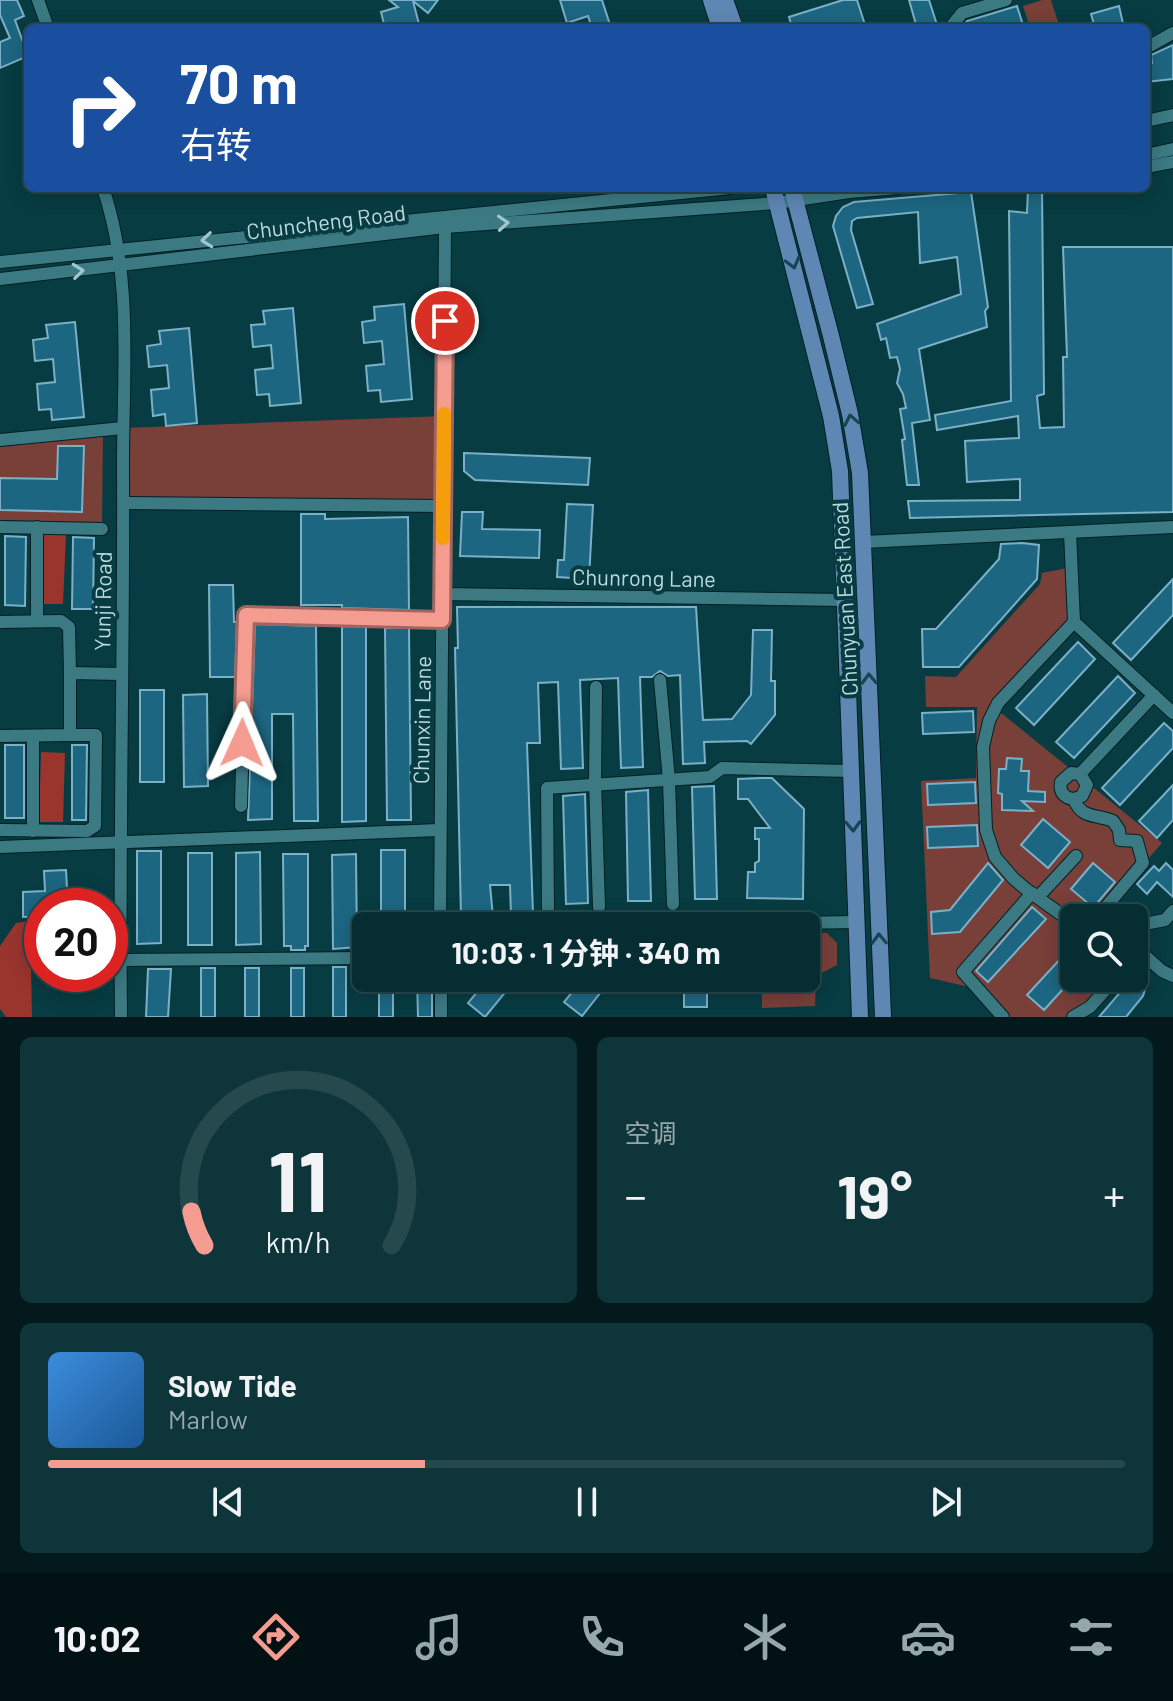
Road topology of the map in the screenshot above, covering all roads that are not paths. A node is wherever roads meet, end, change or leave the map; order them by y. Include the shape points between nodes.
1 (38, 0) edge
2 (711, 0) edge
3 (725, 0) edge
4 (1006, 0) edge
5 (47, 24) edge
6 (719, 24) edge
7 (734, 24) edge
8 (953, 24) edge
9 (1173, 33) edge
10 (1150, 46) edge
11 (1173, 115) edge
12 (1150, 120) edge
13 (1173, 149) edge
14 (1150, 154) edge
15 (1173, 162) edge
16 (1150, 166) edge
17 (104, 192) edge
18 (690, 192) edge
19 (828, 192) edge
20 (794, 194) edge
21 (775, 196) edge
22 (445, 227) junction
23 (120, 249) junction
24 (0, 262) edge
25 (122, 266) junction
26 (0, 279) edge
27 (123, 428) junction
28 (0, 440) edge
29 (124, 503) junction
30 (443, 506) junction
31 (0, 527) edge
32 (37, 527) junction
33 (1173, 527) edge
34 (102, 529) dead end
35 (1070, 532) junction
36 (863, 542) junction
37 (442, 594) junction
38 (844, 600) junction
39 (442, 620) junction
40 (37, 621) junction
41 (0, 622) edge
42 (1074, 622) junction
43 (70, 673) junction
44 (121, 674) junction
45 (660, 680) dead end
46 (596, 687) dead end
47 (1154, 695) junction
48 (1173, 713) edge
49 (70, 735) junction
50 (0, 736) edge
51 (33, 736) junction
52 (851, 771) junction
53 (1080, 774) junction
54 (669, 780) junction
55 (596, 785) junction
56 (1074, 799) junction
57 (241, 806) dead end
58 (0, 830) edge
59 (439, 830) junction
60 (33, 831) junction
61 (119, 844) junction
62 (0, 847) edge
63 (1076, 856) dead end
64 (119, 888) edge
65 (1035, 895) junction
66 (673, 904) dead end
67 (1108, 904) edge
68 (599, 907) dead end
69 (548, 909) dead end
70 (1173, 911) edge
71 (440, 912) edge
72 (1060, 914) edge
73 (856, 922) junction
74 (820, 923) edge
75 (1148, 923) edge
76 (352, 958) edge
77 (1148, 958) edge
78 (128, 960) edge
79 (1173, 976) edge
80 (121, 992) edge
81 (441, 992) edge
82 (1103, 992) edge
83 (121, 1017) edge
84 (441, 1017) edge
85 (860, 1017) edge
86 (883, 1017) edge
87 (1003, 1017) edge
88 (1073, 1017) edge

1 - 5 street
2 - 6 main road
3 - 7 main road
4 - 8 street via 962,13
9 - 10 street
11 - 12 street
13 - 14 street
15 - 16 street
17 - 23 street, Yunji Road
18 -> 23 street, Chuncheng Road
19 - 20 street, Chuncheng Road
20 - 21 street, Chuncheng Road
36 -> 20 main road, Chunyuan East Road via 850,414
22 -> 21 street, Chuncheng Road
21 -> 38 main road, Chunyuan East Road via 833,429 840,471
22 - 25 street, Chuncheng Road
22 - 30 street, Chunxin Lane
23 - 24 street, Chuncheng Road
23 - 25 street, Yunji Road
26 -> 25 street, Chuncheng Road
25 - 27 street, Yunji Road
27 - 28 street
27 - 29 street, Yunji Road
29 - 30 street
29 - 44 street, Yunji Road
30 - 37 street, Chunxin Lane
31 - 32 street
32 - 34 street
32 - 40 street
33 - 35 street
35 - 36 street
35 - 42 street
86 -> 36 main road, Chunyuan East Road
37 - 38 street, Chunrong Lane
37 - 39 street, Chunxin Lane
38 - 52 main road, Chunyuan East Road
39 - 57 street via 246,615
39 - 59 street, Chunxin Lane
40 - 41 street
40 - 43 street via 61,621 69,627
42 - 47 street
42 - 65 street via 998,703 983,747 986,830 995,857
43 - 44 street
43 - 49 street
44 - 61 street, Yunji Road
45 - 54 street
46 - 55 street
47 - 48 street
47 - 53 street
49 - 51 street
49 - 60 street via 96,735 95,826 87,831
50 - 51 street
51 - 60 street
52 - 54 street via 722,768 710,777
52 -> 73 main road, Chunyuan East Road
53 - 56 street via 1087,789
53 - 56 street via 1067,775 1061,782 1063,795
54 - 55 street
54 - 66 street
55 - 68 street
55 - 69 street via 547,788
56 - 67 street via 1088,816 1113,821 1120,840 1137,841 1143,863
58 - 60 street
59 - 61 street
59 - 71 street, Chunxin Lane
61 - 62 street
61 - 64 street, Yunji Road
63 - 65 street
65 - 72 street
65 - 87 street via 963,972
70 - 75 street via 1165,920
73 - 74 street
73 - 85 main road, Chunyuan East Road
76 - 78 street
77 - 79 street
80 - 83 street, Yunji Road
81 - 84 street
82 - 88 street

